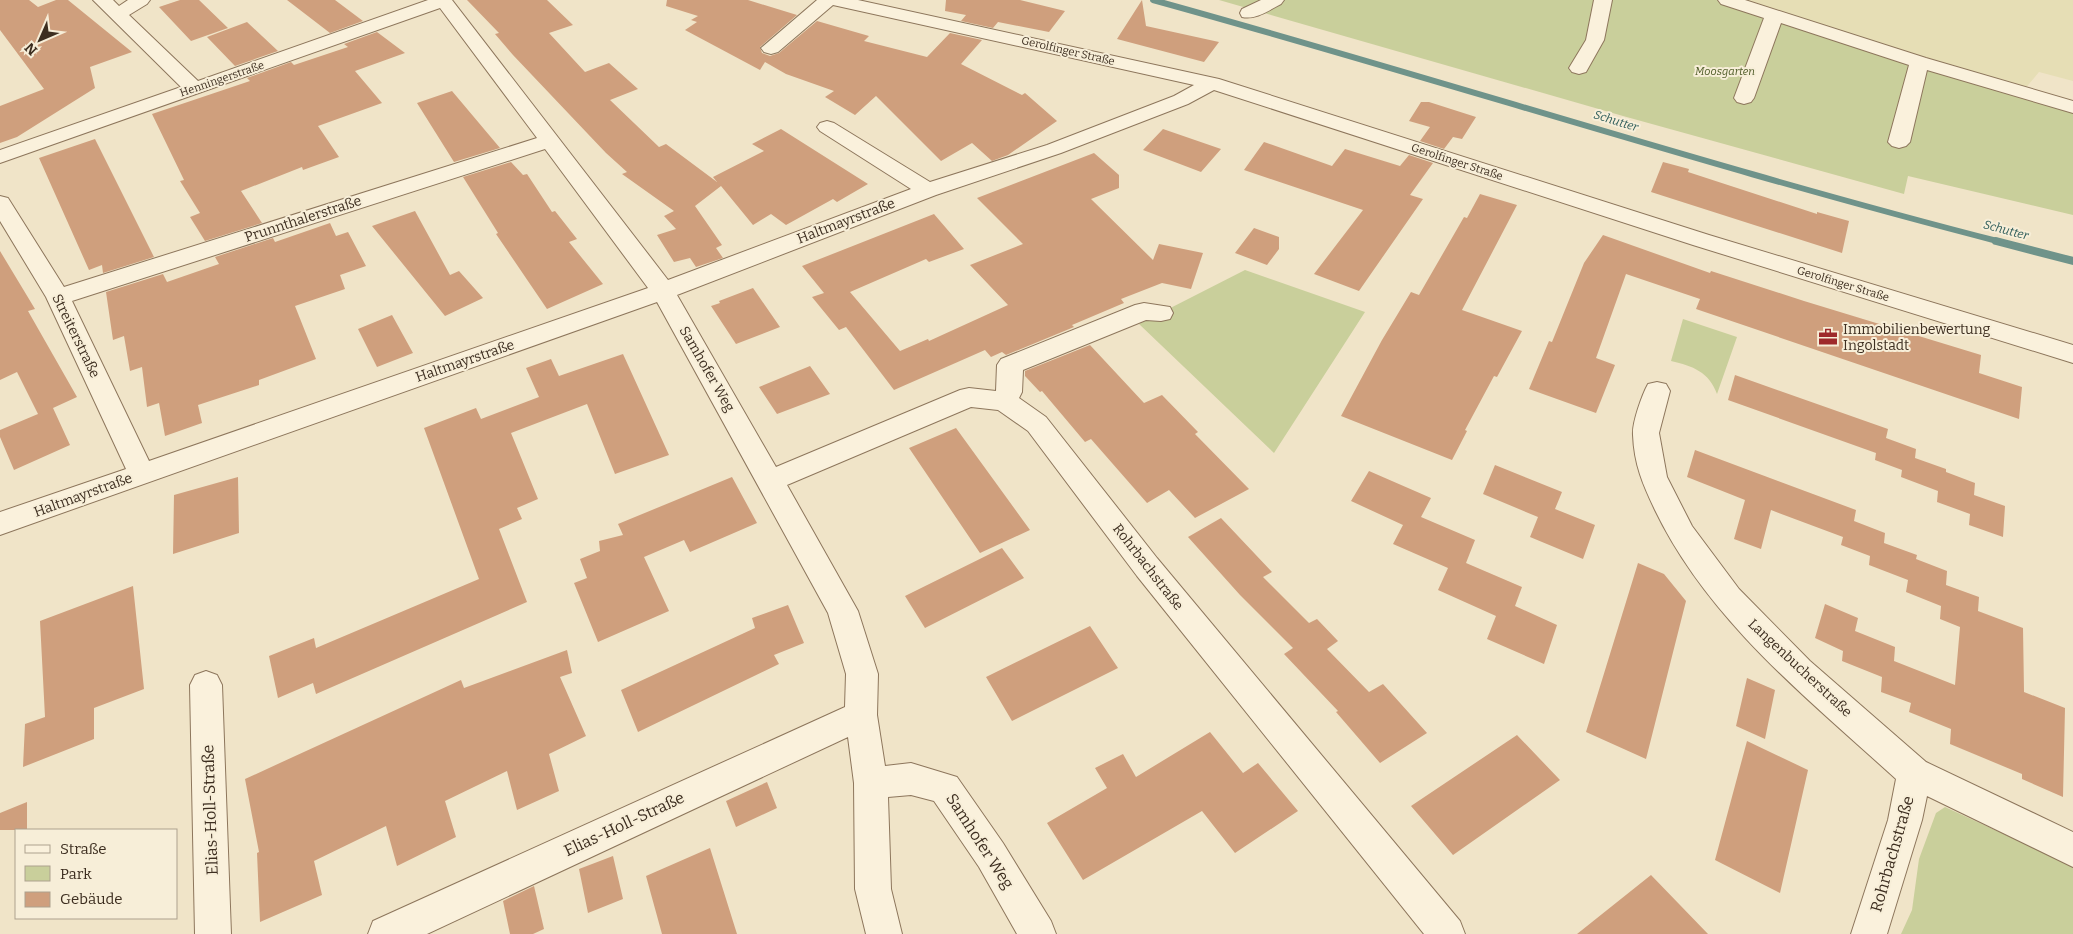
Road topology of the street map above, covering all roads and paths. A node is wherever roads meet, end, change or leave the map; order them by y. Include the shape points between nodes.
1 (102, 0) edge
2 (141, 0) edge
3 (443, 0) edge
4 (828, 0) edge
5 (833, 0) edge
6 (1275, 0) edge
7 (1603, 0) edge
8 (1728, 0) edge
9 (1249, 12) dead end
10 (118, 14) junction
11 (1774, 16) junction
12 (771, 48) dead end
13 (1919, 62) junction
14 (1578, 68) dead end
15 (1212, 83) junction
16 (202, 86) junction
17 (1744, 98) dead end
18 (223, 99) dead end
19 (2073, 107) edge
20 (827, 127) dead end
21 (549, 141) junction
22 (1899, 142) dead end
23 (0, 157) edge
24 (928, 190) junction
25 (0, 203) edge
26 (663, 291) junction
27 (58, 297) junction
28 (1161, 313) dead end
29 (2073, 354) edge
30 (1657, 391) dead end
31 (1004, 401) junction
32 (142, 474) junction
33 (770, 481) junction
34 (0, 524) edge
35 (206, 685) dead end
36 (861, 715) junction
37 (1914, 773) junction
38 (870, 783) junction
39 (2073, 850) edge
40 (214, 934) edge
41 (386, 934) edge
42 (884, 934) edge
43 (1038, 934) edge
44 (1447, 934) edge
45 (1869, 934) edge

1 - 10 street
2 - 10 street
3 - 16 street, Henningerstraße
3 - 21 street, Samhofer Weg
4 - 12 street
5 - 15 street, Gerolfinger Straße
6 - 9 street
7 - 14 street via 1595,40
8 - 11 street
10 - 16 street
11 - 13 street
11 - 17 street
13 - 19 street
13 - 22 street
15 - 24 street, Haltmayrstraße via 1181,100 1063,145
15 - 29 street, Gerolfinger Straße via 1701,240
16 - 18 street
16 - 23 street, Henningerstraße
20 - 24 street
21 - 26 street, Samhofer Weg
21 - 27 street, Prunnthalerstraße
24 - 26 street, Haltmayrstraße
25 - 27 street, Streiterstraße
26 - 32 street, Haltmayrstraße
26 - 33 street, Samhofer Weg
27 - 32 street, Streiterstraße
28 - 31 street via 1144,311 1010,365 1009,392
30 - 37 street, Langenbucherstraße via 1646,433 1653,477 1681,534 1728,598 1749,620 1799,671
31 - 33 street, Rohrbachstraße via 969,396
31 - 44 street, Rohrbachstraße via 1037,424 1147,567
32 - 34 street, Haltmayrstraße
33 - 36 street, Samhofer Weg via 843,611 862,674
35 - 40 street, Elias-Holl-Straße
36 - 38 street, Samhofer Weg
36 - 41 street, Elias-Holl-Straße
37 - 39 street, Langenbucherstraße
37 - 45 street, Rohrbachstraße via 1905,820
38 - 42 street, Samhofer Weg via 873,889
38 - 43 street, Samhofer Weg via 911,779 945,788 992,855

